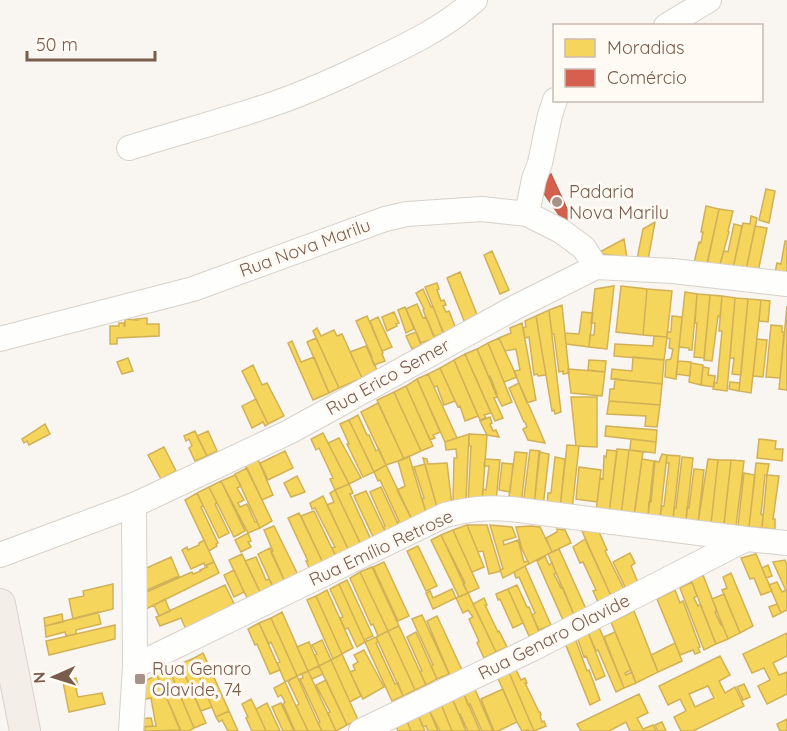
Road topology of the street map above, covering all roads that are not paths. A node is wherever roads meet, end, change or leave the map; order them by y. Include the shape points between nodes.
1 (475, 0) edge
2 (709, 0) edge
3 (669, 24) edge
4 (554, 102) edge
5 (129, 148) dead end
6 (527, 214) junction
7 (596, 267) junction
8 (787, 284) edge
9 (0, 339) edge
10 (134, 505) junction
11 (746, 539) junction
12 (787, 543) edge
13 (0, 555) edge
14 (0, 604) edge
15 (135, 666) junction
16 (25, 731) edge
17 (131, 731) edge
18 (361, 731) edge

1 - 5 street via 438,29 331,81 273,104
2 - 3 street
4 - 6 street
6 - 7 street, Rua Nova Marilu via 584,248
6 - 9 street, Rua Nova Marilu via 482,209 385,219 193,289
7 - 8 street, Rua Erico Semer
7 - 10 street, Rua Erico Semer via 289,432
10 - 13 street, Rua Erico Semer
10 - 15 street
11 - 12 street, Rua Emílio Retrose
11 - 15 street, Rua Emílio Retrose via 511,509 468,510 445,515
11 - 18 street, Rua Genaro Olavide
14 - 16 main road
15 - 17 street

